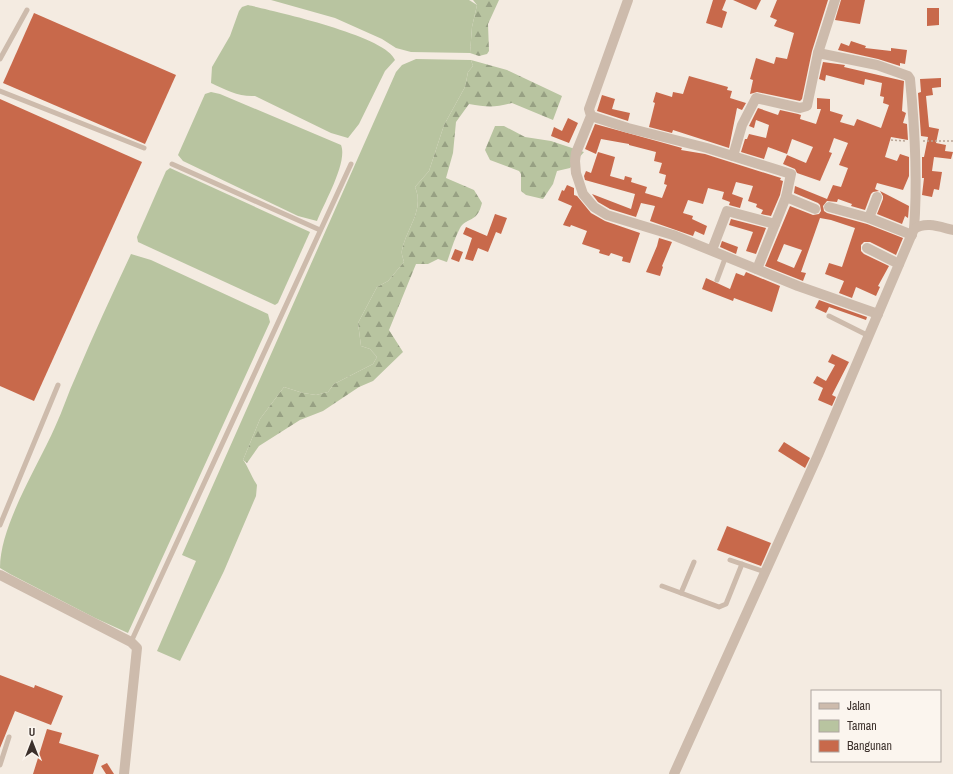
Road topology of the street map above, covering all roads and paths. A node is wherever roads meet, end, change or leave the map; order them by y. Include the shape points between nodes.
1 (628, 0) edge
2 (835, 0) edge
3 (27, 10) dead end
4 (818, 53) junction
5 (0, 59) edge
6 (0, 91) edge
7 (591, 116) junction
8 (144, 148) dead end
9 (733, 156) junction
10 (172, 164) dead end
11 (351, 164) dead end
12 (786, 197) junction
13 (877, 197) dead end
14 (829, 206) dead end
15 (814, 209) dead end
16 (869, 218) junction
17 (775, 224) junction
18 (320, 230) junction
19 (953, 230) edge
20 (913, 232) junction
21 (867, 248) dead end
22 (712, 250) junction
23 (726, 256) junction
24 (900, 264) junction
25 (757, 269) junction
26 (717, 280) dead end
27 (878, 314) junction
28 (829, 316) dead end
29 (869, 336) junction
30 (58, 385) dead end
31 (0, 525) edge
32 (730, 560) dead end
33 (694, 562) dead end
34 (742, 564) junction
35 (765, 572) junction
36 (0, 575) edge
37 (662, 586) dead end
38 (681, 593) junction
39 (131, 642) junction
40 (10, 737) dead end
41 (0, 765) edge
42 (124, 774) edge
43 (674, 774) edge

1 - 7 street via 589,109
2 - 4 street
3 - 5 lane
4 - 9 street via 806,107 800,108 756,98 742,125
4 - 20 street via 877,65 910,79 917,186
6 - 8 lane
7 - 9 street
7 - 22 street via 575,161 581,189 587,200 607,215
9 - 12 street via 791,174
10 - 18 lane
11 - 18 lane
12 - 15 street
12 - 17 street
13 - 16 street
14 - 16 street
16 - 20 street
17 - 22 street via 727,211
17 - 25 street
18 - 39 lane
19 - 20 street via 920,225
20 - 24 street
21 - 24 street
22 - 23 street
23 - 25 street
23 - 26 lane
24 - 27 street
25 - 27 street
27 - 29 street
28 - 29 lane
29 - 35 street
30 - 31 lane
32 - 34 lane
33 - 38 lane
34 - 35 lane
34 - 38 lane via 726,604 722,606
35 - 43 street
36 - 39 street
37 - 38 lane
39 - 42 street via 137,648 137,653
40 - 41 lane

